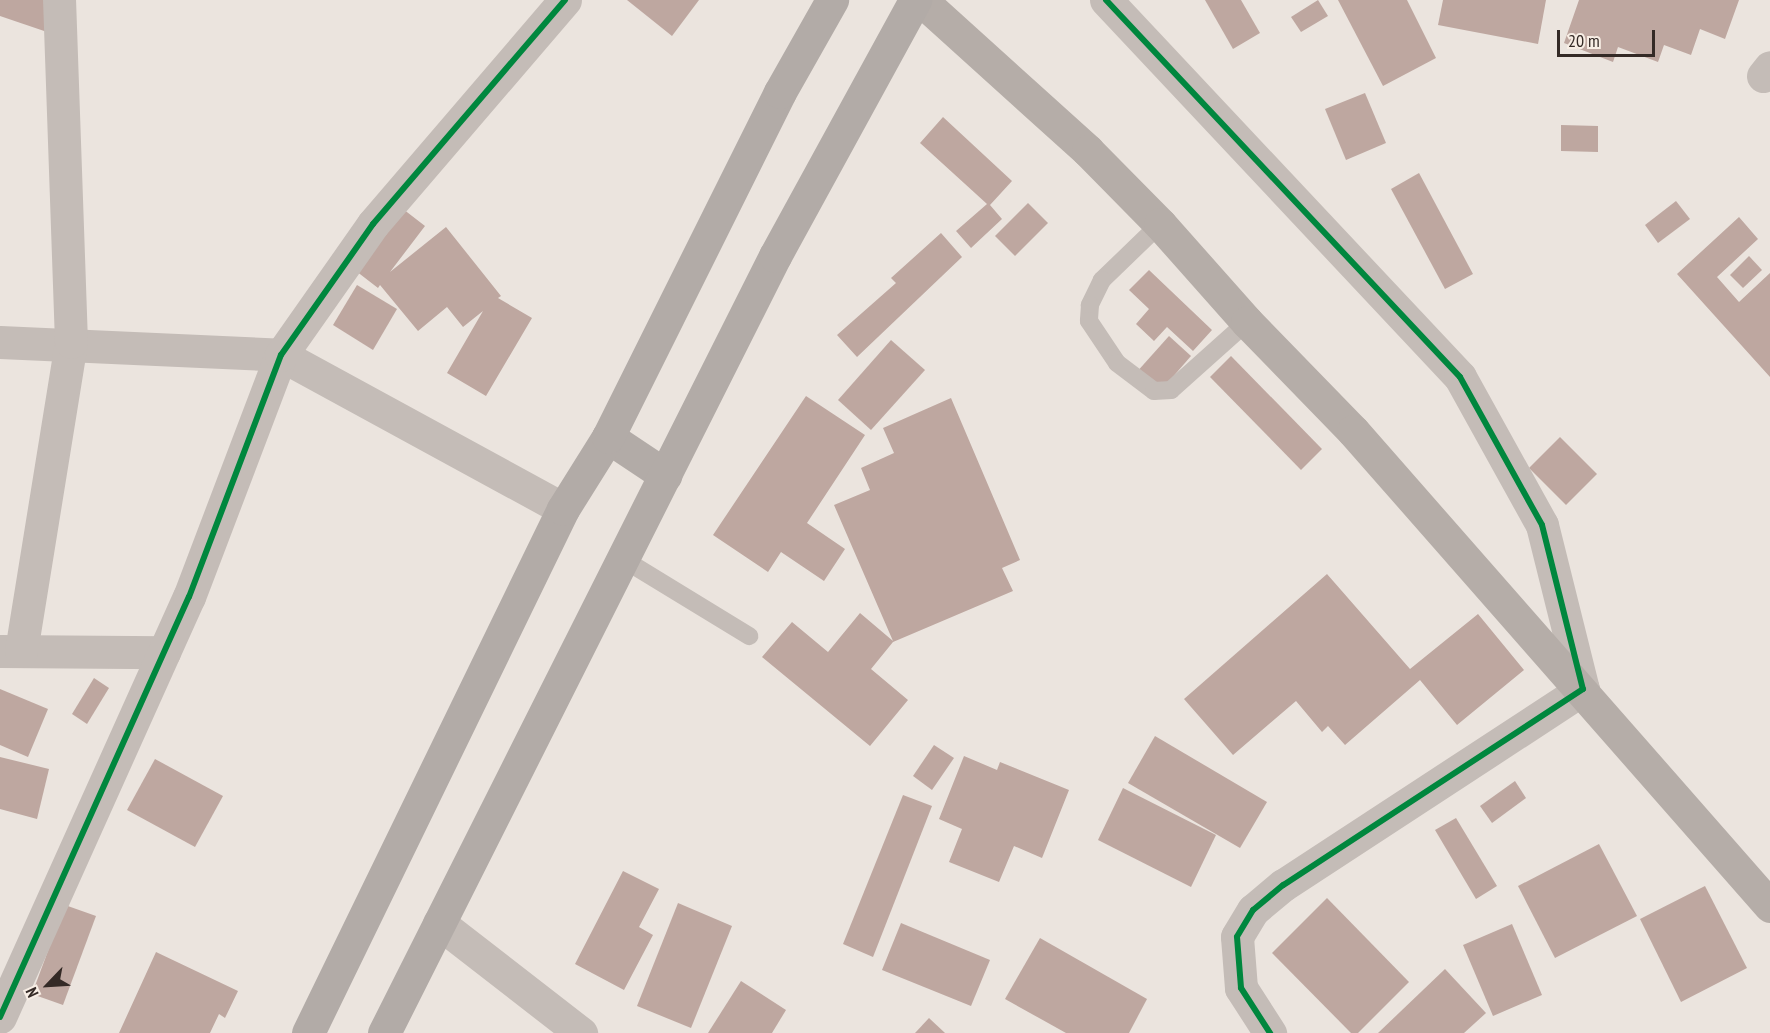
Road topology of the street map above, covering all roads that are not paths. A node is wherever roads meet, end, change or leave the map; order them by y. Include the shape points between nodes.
1 (59, 0) edge
2 (565, 0) edge
3 (832, 0) edge
4 (915, 0) edge
5 (921, 0) edge
6 (1106, 0) edge
7 (1160, 224) junction
8 (1247, 322) junction
9 (0, 342) edge
10 (71, 342) junction
11 (281, 355) junction
12 (608, 437) junction
13 (665, 475) junction
14 (563, 509) junction
15 (623, 559) junction
16 (748, 636) dead end
17 (11, 651) edge
18 (164, 652) junction
19 (1583, 689) junction
20 (1770, 906) edge
21 (439, 923) junction
22 (0, 1017) edge
23 (308, 1033) edge
24 (384, 1033) edge
25 (581, 1033) edge
26 (1270, 1033) edge

1 - 10 street
2 - 11 street via 374,225
3 - 12 main road via 780,92
4 - 13 main road via 775,256
5 - 7 street via 1088,151
6 - 19 street via 1460,377 1542,525
7 - 8 street
7 - 8 lane via 1102,280 1090,305 1089,321 1117,363 1154,391 1171,390
8 - 19 street via 1353,431
9 - 10 street
10 - 11 street
10 - 17 street
11 - 14 street
11 - 18 street
12 - 13 main road
12 - 14 main road
13 - 15 main road
14 - 23 main road
15 - 16 lane
15 - 21 main road
17 - 18 street
18 - 22 street
19 - 20 street
19 - 26 street via 1283,885 1253,910 1237,937 1241,988
21 - 24 main road
21 - 25 street

